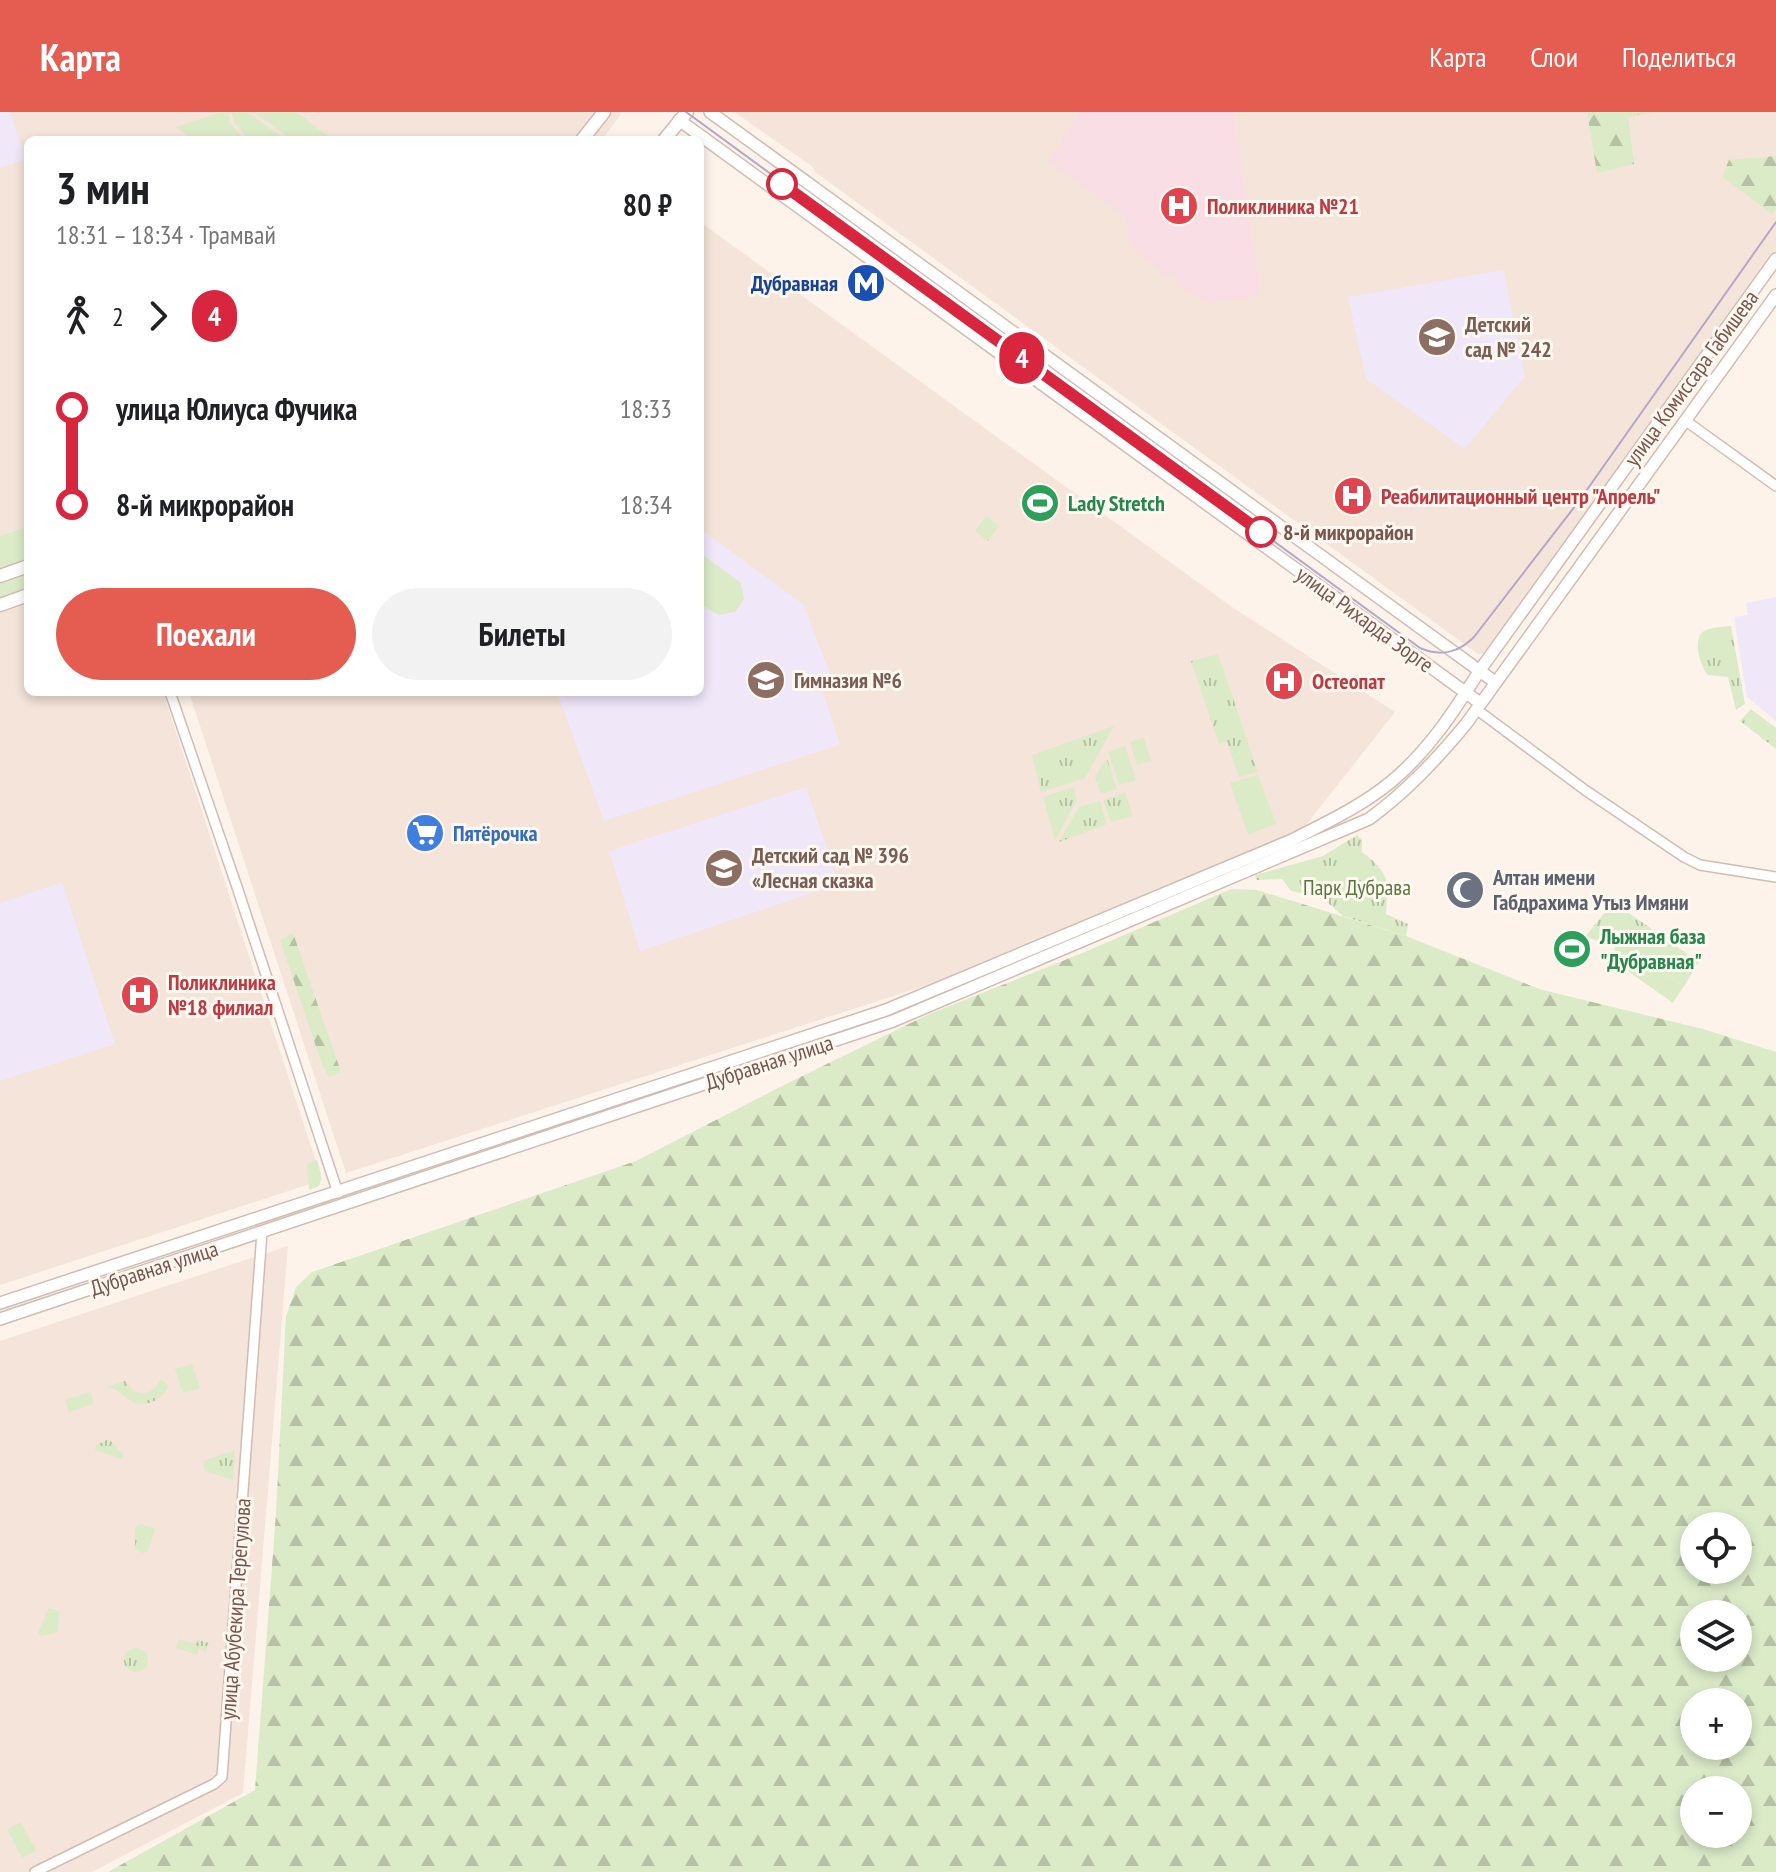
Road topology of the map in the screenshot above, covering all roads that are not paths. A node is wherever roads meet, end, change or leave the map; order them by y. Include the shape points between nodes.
1 (604, 112) edge
2 (667, 112) edge
3 (710, 112) edge
4 (683, 116) edge
5 (585, 136) edge
6 (667, 136) edge
7 (1776, 259) edge
8 (1776, 295) edge
9 (1686, 421) junction
10 (1776, 486) edge
11 (24, 567) edge
12 (0, 576) edge
13 (24, 596) edge
14 (0, 605) edge
15 (1480, 670) junction
16 (1495, 682) junction
17 (1466, 693) junction
18 (171, 696) edge
19 (1478, 706) junction
20 (1776, 877) edge
21 (340, 1199) junction
22 (262, 1232) junction
23 (169, 1248) junction
24 (173, 1261) junction
25 (0, 1303) edge
26 (0, 1319) edge
27 (35, 1872) edge

1 - 5 main road
2 - 4 main road, улица Рихарда Зорге
3 - 15 street, улица Рихарда Зорге
4 - 6 main road
4 - 17 street, улица Рихарда Зорге
7 - 15 street, улица Комиссара Габишева
8 - 9 street, улица Комиссара Габишева
9 - 10 street
9 - 16 street, улица Комиссара Габишева
11 - 12 main road
13 - 14 main road
15 - 16 street, улица Рихарда Зорге
15 - 17 street, улица Комиссара Габишева
16 - 19 street, улица Комиссара Габишева
17 - 19 street, улица Рихарда Зорге
17 - 21 street, Дубравная улица via 1426,748 1393,780 1349,811 1292,840 886,1010
18 - 21 street
19 - 20 street via 1585,790 1684,857 1700,865
19 - 21 street, Дубравная улица via 1431,766 1396,799 1369,819 1274,861 893,1021
21 - 22 street, Дубравная улица
21 - 23 street, Дубравная улица
22 - 24 street, Дубравная улица
22 - 27 street, улица Абубекира Терегулова via 222,1777
23 - 24 street
23 - 25 street, Дубравная улица
24 - 26 street, Дубравная улица

